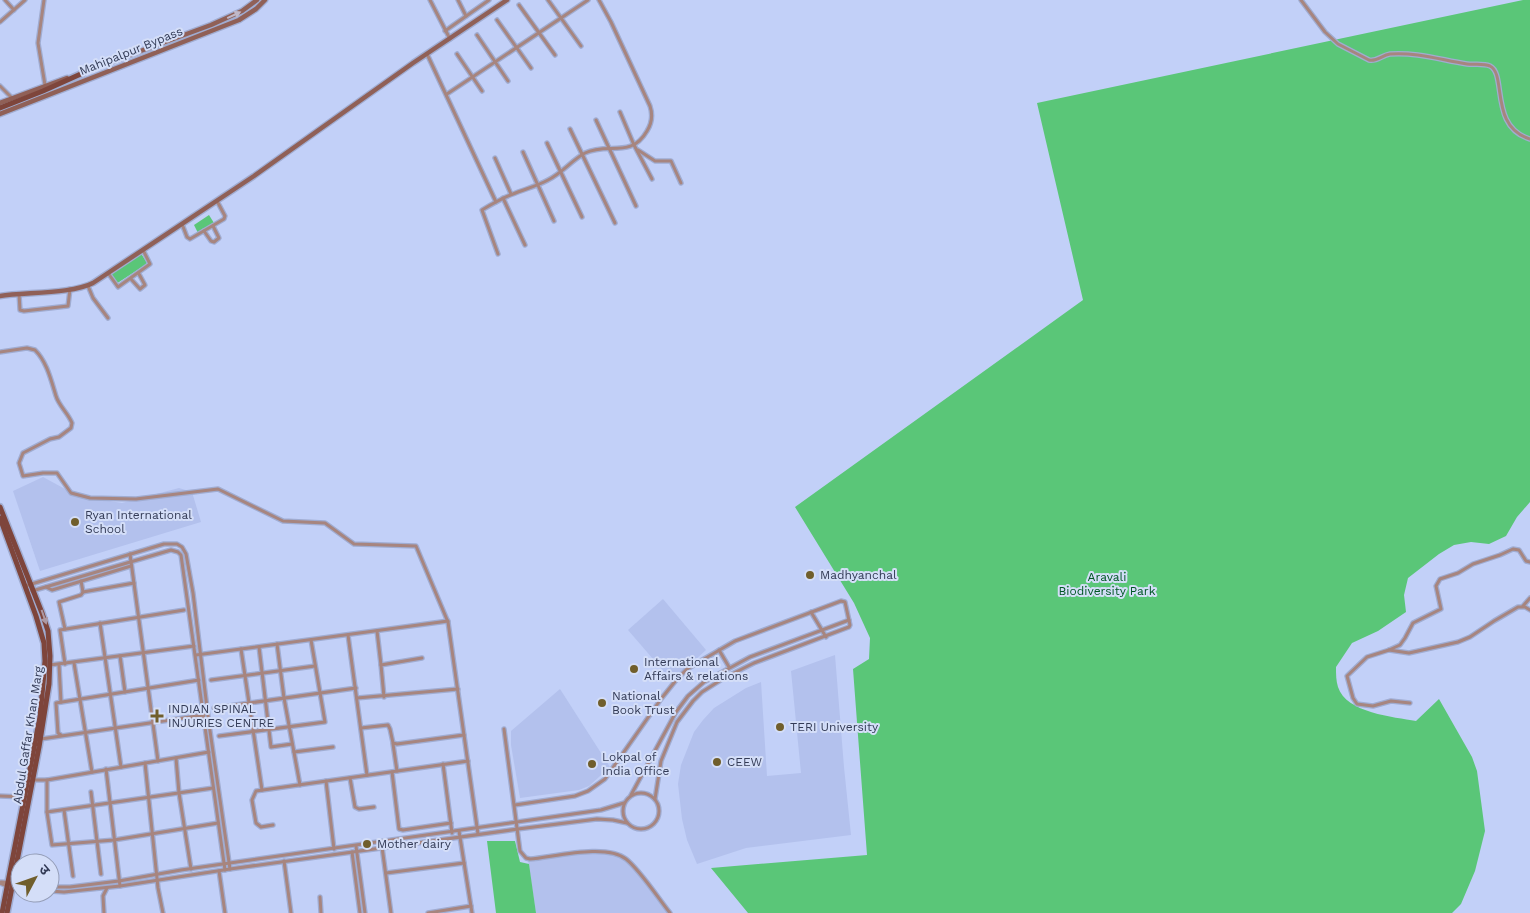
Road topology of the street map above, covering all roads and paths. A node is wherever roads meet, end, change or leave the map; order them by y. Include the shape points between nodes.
1 (5, 0) edge
2 (25, 0) edge
3 (44, 0) edge
4 (257, 0) edge
5 (265, 0) edge
6 (430, 0) edge
7 (458, 0) edge
8 (489, 0) edge
9 (507, 0) edge
10 (548, 0) edge
11 (588, 0) edge
12 (598, 0) edge
13 (1301, 0) edge
14 (582, 2) edge
15 (519, 5) dead end
16 (14, 10) junction
17 (466, 16) junction
18 (562, 18) junction
19 (497, 20) dead end
20 (0, 22) edge
21 (446, 31) junction
22 (540, 33) junction
23 (477, 35) dead end
24 (450, 40) junction
25 (581, 46) dead end
26 (517, 48) junction
27 (427, 54) junction
28 (457, 54) dead end
29 (555, 55) dead end
30 (495, 63) junction
31 (530, 68) dead end
32 (83, 73) junction
33 (473, 78) junction
34 (508, 82) dead end
35 (45, 85) junction
36 (0, 86) edge
37 (482, 91) dead end
38 (447, 94) junction
39 (12, 98) junction
40 (0, 103) edge
41 (0, 108) edge
42 (620, 112) dead end
43 (0, 114) edge
44 (596, 120) dead end
45 (570, 129) dead end
46 (1530, 138) edge
47 (547, 143) dead end
48 (634, 147) junction
49 (609, 149) junction
50 (523, 152) dead end
51 (583, 155) junction
52 (495, 158) dead end
53 (562, 172) junction
54 (652, 178) dead end
55 (681, 183) dead end
56 (539, 185) junction
57 (511, 194) junction
58 (503, 198) junction
59 (217, 201) junction
60 (496, 202) junction
61 (636, 206) dead end
62 (582, 217) dead end
63 (554, 220) dead end
64 (182, 224) junction
65 (614, 224) dead end
66 (212, 226) junction
67 (204, 231) junction
68 (525, 245) dead end
69 (142, 250) junction
70 (498, 254) dead end
71 (108, 273) junction
72 (139, 274) junction
73 (131, 279) junction
74 (88, 286) junction
75 (70, 289) junction
76 (19, 294) junction
77 (0, 296) edge
78 (108, 318) dead end
79 (0, 352) edge
80 (0, 507) edge
81 (0, 518) edge
82 (182, 548) junction
83 (178, 552) junction
84 (130, 554) junction
85 (1530, 562) edge
86 (131, 564) junction
87 (81, 581) junction
88 (134, 583) junction
89 (31, 584) junction
90 (25, 586) junction
91 (45, 587) junction
92 (34, 590) junction
93 (27, 592) junction
94 (83, 592) junction
95 (1530, 598) edge
96 (1523, 606) junction
97 (184, 610) dead end
98 (1530, 610) edge
99 (811, 612) junction
100 (138, 617) junction
101 (849, 620) junction
102 (448, 621) junction
103 (100, 623) junction
104 (65, 629) junction
105 (821, 629) junction
106 (376, 631) junction
107 (348, 635) junction
108 (826, 637) junction
109 (312, 640) junction
110 (277, 644) junction
111 (194, 646) junction
112 (260, 647) junction
113 (241, 649) junction
114 (719, 650) junction
115 (1389, 650) junction
116 (143, 653) junction
117 (200, 654) junction
118 (196, 655) junction
119 (120, 656) junction
120 (105, 658) junction
121 (422, 658) dead end
122 (74, 663) junction
123 (65, 664) junction
124 (50, 665) junction
125 (59, 665) junction
126 (381, 665) junction
127 (315, 666) junction
128 (730, 667) junction
129 (281, 669) junction
130 (262, 672) junction
131 (244, 674) junction
132 (199, 680) junction
133 (211, 680) dead end
134 (148, 688) junction
135 (356, 688) junction
136 (458, 689) junction
137 (125, 692) junction
138 (320, 693) junction
139 (110, 694) junction
140 (384, 697) junction
141 (284, 698) junction
142 (357, 698) junction
143 (80, 699) junction
144 (266, 701) junction
145 (62, 702) junction
146 (249, 703) junction
147 (1410, 703) dead end
148 (214, 708) dead end
149 (204, 715) junction
150 (153, 722) junction
151 (289, 727) junction
152 (115, 728) junction
153 (361, 728) junction
154 (269, 729) junction
155 (504, 729) dead end
156 (253, 731) junction
157 (86, 732) junction
158 (61, 735) junction
159 (464, 735) junction
160 (219, 736) dead end
161 (42, 739) junction
162 (393, 743) junction
163 (292, 744) junction
164 (333, 746) dead end
165 (208, 752) junction
166 (294, 752) junction
167 (176, 758) junction
168 (158, 761) junction
169 (468, 761) junction
170 (145, 763) junction
171 (443, 764) junction
172 (121, 767) junction
173 (106, 770) junction
174 (397, 771) junction
175 (92, 772) junction
176 (392, 772) junction
177 (367, 775) junction
178 (350, 778) junction
179 (32, 780) junction
180 (47, 780) junction
181 (326, 781) junction
182 (300, 785) junction
183 (214, 788) junction
184 (262, 790) junction
185 (91, 792) dead end
186 (179, 793) junction
187 (631, 795) junction
188 (0, 796) edge
189 (25, 797) junction
190 (149, 797) junction
191 (655, 799) junction
192 (110, 803) junction
193 (624, 803) junction
194 (92, 805) junction
195 (515, 805) junction
196 (374, 806) dead end
197 (64, 810) junction
198 (47, 812) junction
199 (218, 823) junction
200 (451, 823) junction
201 (517, 823) junction
202 (627, 823) junction
203 (273, 825) dead end
204 (184, 828) junction
205 (477, 829) junction
206 (518, 829) junction
207 (459, 832) junction
208 (153, 833) junction
209 (452, 833) junction
210 (478, 834) junction
211 (460, 837) junction
212 (114, 840) junction
213 (97, 841) junction
214 (381, 842) junction
215 (68, 844) junction
216 (356, 846) junction
217 (351, 847) junction
218 (382, 848) junction
219 (334, 849) junction
220 (356, 851) junction
221 (352, 852) junction
222 (15, 853) edge
223 (17, 853) edge
224 (284, 861) junction
225 (464, 863) junction
226 (224, 864) junction
227 (229, 864) junction
228 (191, 869) junction
229 (230, 869) junction
230 (219, 870) junction
231 (225, 870) junction
232 (386, 873) junction
233 (101, 874) dead end
234 (158, 875) junction
235 (73, 876) dead end
236 (158, 880) junction
237 (119, 881) junction
238 (0, 883) edge
239 (10, 885) junction
240 (120, 886) junction
241 (60, 887) edge
242 (107, 888) junction
243 (60, 892) edge
244 (320, 897) dead end
245 (471, 906) junction
246 (2, 908) edge
247 (7, 913) edge
248 (104, 913) edge
249 (163, 913) edge
250 (225, 913) edge
251 (291, 913) edge
252 (321, 913) edge
253 (360, 913) edge
254 (365, 913) edge
255 (391, 913) edge
256 (428, 913) edge
257 (472, 913) edge
258 (670, 913) edge

1 - 16 street
2 - 16 street
3 - 35 street via 38,43
32 -> 4 street, Mahipalpur Bypass via 219,22
5 - 43 street, Mahipalpur Bypass via 232,24
6 - 21 street
7 - 17 street
8 - 17 street
9 - 24 street
10 - 18 street
11 - 14 street
12 - 48 street via 652,111 646,132
13 - 46 street via 1338,44 1369,60 1388,54 1419,54 1493,68 1508,123 1514,131
14 - 18 street
15 - 22 street
16 - 20 street
17 - 21 street
18 - 22 street
18 - 25 street
19 - 26 street
21 - 24 street
22 - 26 street
22 - 29 street
23 - 30 street
24 - 27 street
26 - 30 street
26 - 31 street
27 - 38 street
27 - 59 street
28 - 33 street
30 - 33 street
30 - 34 street
32 - 35 street, Mahipalpur Bypass
32 - 41 main road
33 - 37 street
33 - 38 street
35 - 39 street, Mahipalpur Bypass
36 - 39 street
38 - 60 street
39 - 40 street, Mahipalpur Bypass
42 - 48 street
44 - 49 street
45 - 51 street
47 - 53 street
48 - 49 street
48 - 54 street
48 - 55 street via 655,161 671,161
49 - 51 street via 593,150
49 - 61 street
50 - 56 street
51 - 53 street
51 - 65 street
52 - 57 street
53 - 56 street
53 - 62 street
56 - 57 street
56 - 63 street
57 - 58 street
58 - 60 street
58 - 68 street
59 - 64 street
59 - 66 street via 226,218
60 - 70 street via 482,211
64 - 67 street via 190,239
64 - 69 street
66 - 67 street
66 - 67 street via 219,238 214,242
69 - 71 street
69 - 72 street via 150,264
71 - 73 street via 118,287
71 - 74 street
72 - 73 street
72 - 73 street via 145,284 140,289
74 - 75 street
74 - 78 street
75 - 76 street
75 - 76 street via 68,306 24,311 20,310
76 - 77 street
79 - 102 street via 35,350 51,378 56,397 72,423 71,428 59,437 23,453 19,463 23,476 57,473 71,493 90,498 136,499 218,489 283,521 325,523 354,544 416,546
80 - 89 main road, Abdul Gaffar Khan Marg
81 - 90 main road, Abdul Gaffar Khan Marg
82 - 83 street
82 - 84 street via 168,543
82 - 117 street via 194,593
83 - 86 street via 171,550
83 - 111 street via 182,559
84 - 86 street
84 - 89 street
85 - 115 street via 1515,548 1440,579 1436,586 1441,609 1413,623 1402,643
86 - 87 street
86 - 88 street
86 - 91 street
87 - 91 street via 52,590
87 - 94 street
88 - 94 street
88 - 100 street
89 - 90 street
89 - 92 main road, Abdul Gaffar Khan Marg
90 - 93 main road, Abdul Gaffar Khan Marg
91 - 92 street
92 - 93 street
92 -> 124 main road, Abdul Gaffar Khan Marg via 48,631
93 - 189 main road, Abdul Gaffar Khan Marg via 41,635 45,661 43,697
94 - 104 street via 80,596 59,602
95 - 96 street
96 - 98 street
96 - 115 street via 1458,642 1410,653
97 - 100 street
99 - 101 street via 843,601
99 - 105 street
99 - 114 street
100 - 103 street
100 - 116 street
101 - 105 street
101 - 108 street via 849,627
102 - 106 street
102 - 136 street
103 - 104 street
103 - 120 street
104 - 123 street via 60,630
105 - 108 street
105 - 128 street
106 - 107 street
106 - 126 street
107 - 109 street
107 - 135 street
108 - 191 street via 742,668 713,684 692,701 677,722 665,750
109 - 110 street
109 - 127 street
110 - 112 street
110 - 129 street
111 - 116 street
111 - 118 street
112 - 113 street
112 - 130 street
113 - 117 street
113 - 131 street
114 - 128 street
114 - 195 street via 687,669 677,679 598,785 575,796
115 - 147 street via 1368,657 1348,674 1346,678 1353,698 1364,706 1391,701
116 - 119 street
116 - 134 street
117 - 118 street
117 - 227 street
118 - 132 street
119 - 120 street
119 - 137 street
120 - 122 street
120 - 139 street
121 - 126 street
122 - 123 street
122 - 143 street
123 - 125 street
124 - 125 street
124 - 161 main road, Abdul Gaffar Khan Marg
125 - 145 street
126 - 140 street
127 - 129 street
127 - 138 street
128 - 187 street via 695,689 676,712
129 - 130 street
129 - 141 street
130 - 131 street
130 - 144 street
131 - 133 street
131 - 146 street
132 - 134 street
132 - 149 street
134 - 137 street
134 - 150 street
135 - 138 street
135 - 142 street
136 - 140 street
136 - 159 street
137 - 139 street
138 - 141 street
138 - 151 street via 325,722
139 - 143 street
139 - 152 street
140 - 142 street
141 - 144 street
141 - 151 street
142 - 153 street
143 - 145 street
143 - 157 street
144 - 146 street
144 - 154 street
145 - 158 street via 55,705 58,733
146 - 148 street
146 - 156 street
149 - 150 street
149 - 165 street
150 - 152 street
150 - 168 street
151 - 154 street
151 - 163 street
152 - 157 street
152 - 172 street
153 - 162 street via 388,725
153 - 177 street
154 - 156 street
154 - 163 street via 272,747
155 - 195 street
156 - 160 street
156 - 184 street
157 - 158 street
157 - 175 street
158 - 161 street
159 - 162 street
159 - 169 street
161 - 179 main road, Abdul Gaffar Khan Marg
162 - 174 street
163 - 166 street
164 - 166 street
165 - 167 street
165 - 183 street
166 - 182 street
167 - 168 street
167 - 186 street
168 - 170 street
169 - 171 street
169 - 205 street
170 - 172 street
170 - 190 street
171 - 174 street
171 - 200 street
172 - 173 street
173 - 175 street
173 - 192 street
174 - 176 street
175 - 180 street
176 - 177 street
176 - 200 street via 399,828
177 - 178 street
178 - 181 street
178 - 196 street via 355,807
179 - 180 street
179 - 223 main road, Abdul Gaffar Khan Marg
180 - 198 street
181 - 182 street
181 - 219 street
182 - 184 street
183 - 186 street
183 - 199 street
184 - 203 street via 252,797 255,821 259,827
185 - 194 street
186 - 190 street
186 - 204 street
187 - 191 street via 644,792
187 - 193 street
188 - 189 street
189 - 222 main road, Abdul Gaffar Khan Marg
190 - 192 street
190 - 208 street
191 - 202 street via 659,815 652,825 638,829
192 - 194 street
192 - 212 street
193 - 201 street via 601,810
193 - 202 street via 622,812
194 - 197 street
194 - 213 street
195 - 201 street
197 - 198 street
197 - 215 street
198 - 215 street via 52,845
199 - 204 street
199 - 226 street
200 - 209 street
201 - 205 street
201 - 206 street
202 - 206 street via 597,819
204 - 208 street
204 - 228 street
205 - 207 street
205 - 210 street
206 - 210 street
206 - 258 street via 520,851 526,858 605,851 625,858
207 - 209 street
207 - 211 street
208 - 212 street
208 - 234 street
209 - 214 street
210 - 211 street
211 - 218 street
211 - 225 street
212 - 213 street
212 - 237 street
213 - 215 street
213 - 233 street
214 - 216 street
214 - 218 street
215 - 235 street
216 - 217 street
216 - 220 street
217 - 219 street
217 - 221 street
218 - 220 street
218 - 232 street
219 - 227 street
220 - 221 street
220 - 254 street
221 - 224 street
221 - 253 street
224 - 229 street
224 - 251 street
225 - 232 street
225 - 245 street
226 - 227 street
226 - 228 street
226 - 231 street
227 - 229 street
228 - 234 street
229 - 231 street
230 - 231 street
230 - 236 street
230 - 250 street
232 - 255 street
234 - 236 street
234 - 237 street
236 - 240 street
236 - 249 street
237 - 240 street
237 - 241 street
238 - 239 street
239 - 246 main road, Abdul Gaffar Khan Marg
239 - 247 main road, Abdul Gaffar Khan Marg
240 - 242 street
242 - 243 street
242 - 248 street via 103,896
244 - 252 street
245 - 256 street
245 - 257 street

